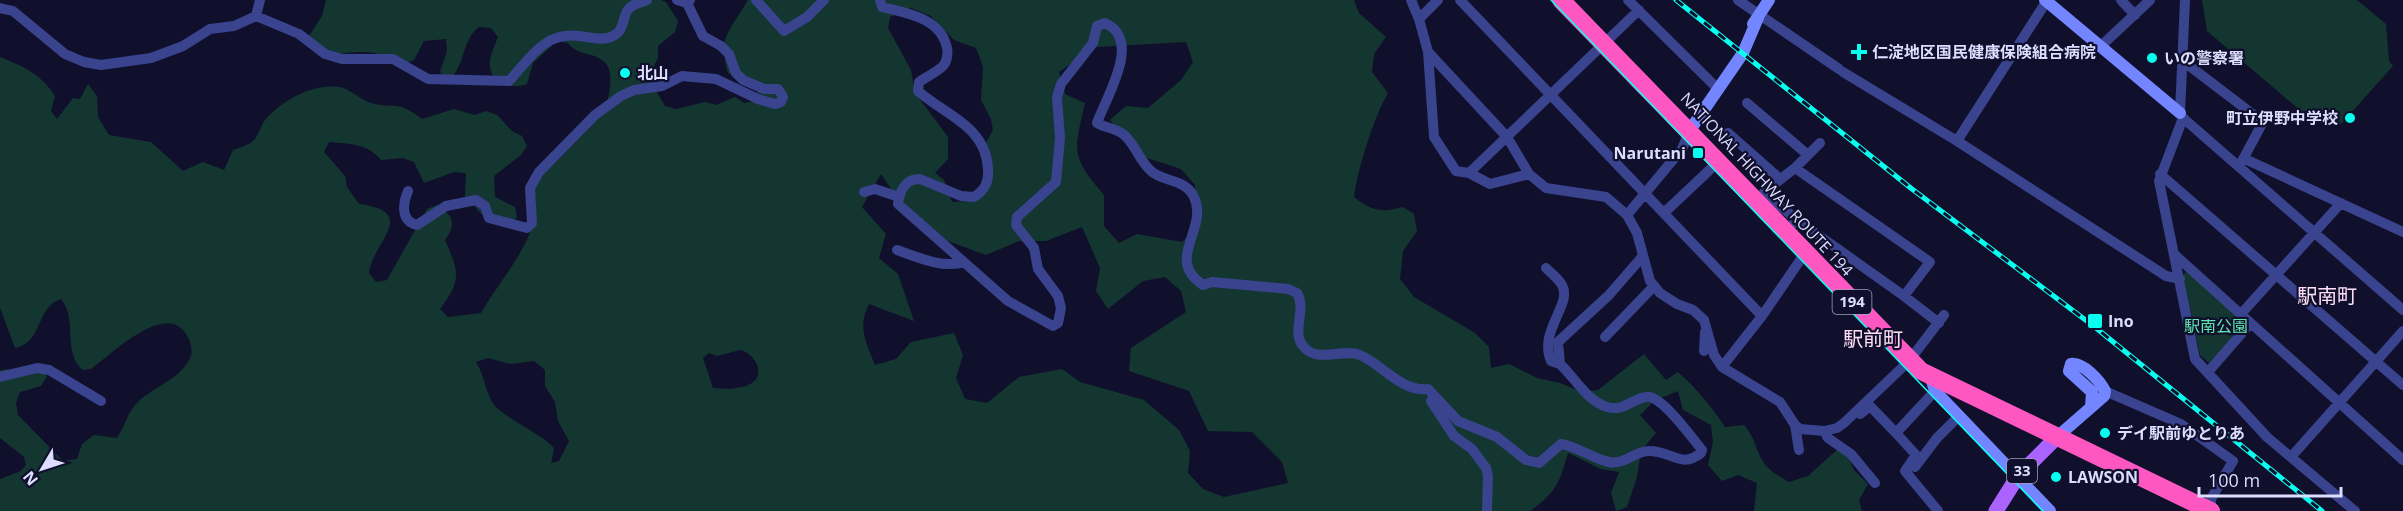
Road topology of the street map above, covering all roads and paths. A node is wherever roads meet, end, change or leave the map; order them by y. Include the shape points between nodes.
1 (260, 0) edge
2 (647, 0) edge
3 (756, 0) edge
4 (824, 0) edge
5 (879, 0) edge
6 (1411, 0) edge
7 (1438, 0) edge
8 (1460, 0) edge
9 (1561, 0) edge
10 (1628, 0) edge
11 (1738, 0) edge
12 (1769, 0) edge
13 (2121, 0) edge
14 (2150, 0) edge
15 (2185, 0) edge
16 (685, 1) edge
17 (2046, 1) edge
18 (0, 8) edge
19 (1639, 10) junction
20 (2135, 15) junction
21 (256, 16) junction
22 (1759, 17) junction
23 (1419, 19) junction
24 (1603, 44) junction
25 (2101, 46) junction
26 (1428, 52) junction
27 (2183, 61) junction
28 (1720, 86) junction
29 (1551, 94) junction
30 (1747, 103) dead end
31 (2181, 116) junction
32 (1690, 130) junction
33 (1728, 133) dead end
34 (1507, 137) junction
35 (1957, 141) junction
36 (1821, 143) dead end
37 (1808, 155) junction
38 (1719, 160) junction
39 (2242, 162) junction
40 (1795, 168) junction
41 (1469, 173) junction
42 (1529, 174) junction
43 (2160, 174) junction
44 (1780, 180) junction
45 (408, 191) dead end
46 (1646, 191) junction
47 (864, 192) dead end
48 (899, 197) junction
49 (2341, 203) junction
50 (1665, 212) junction
51 (1627, 215) junction
52 (1791, 226) junction
53 (2315, 231) junction
54 (2403, 232) edge
55 (897, 250) dead end
56 (1805, 253) junction
57 (2174, 255) junction
58 (1642, 257) junction
59 (964, 262) junction
60 (1546, 268) dead end
61 (2277, 274) junction
62 (2180, 279) junction
63 (1654, 286) junction
64 (1904, 296) junction
65 (2403, 310) edge
66 (2241, 314) junction
67 (1762, 316) junction
68 (1704, 320) junction
69 (2249, 325) junction
70 (2403, 331) edge
71 (1605, 337) dead end
72 (1704, 351) dead end
73 (1909, 361) junction
74 (2376, 362) junction
75 (1560, 364) junction
76 (1722, 367) junction
77 (2208, 372) junction
78 (0, 377) edge
79 (1933, 385) junction
80 (2403, 385) edge
81 (1416, 390) junction
82 (2105, 391) junction
83 (101, 401) dead end
84 (2340, 404) junction
85 (2091, 407) junction
86 (1959, 416) junction
87 (1844, 423) junction
88 (1794, 425) junction
89 (1824, 431) junction
90 (1896, 433) junction
91 (2057, 437) junction
92 (1799, 450) dead end
93 (2291, 458) junction
94 (2403, 460) edge
95 (1908, 473) junction
96 (2018, 476) junction
97 (1875, 483) dead end
98 (2182, 506) edge
99 (1487, 511) edge
100 (1938, 511) edge
101 (1996, 511) edge
102 (2050, 511) edge
103 (2211, 511) edge
104 (2355, 511) edge

1 - 21 street
2 - 21 street via 626,12 620,31 611,37 572,35 548,40 521,64 509,81 428,79 393,59 342,59 325,54 299,34
3 - 4 street via 784,31 807,17
5 - 48 street via 882,7 918,16 932,24 945,40 948,54 944,65 919,82 918,91 962,122 982,143 988,158 989,178 983,191 974,197 913,179
6 - 23 street
7 - 23 street
8 - 29 street
9 - 24 highway, NATIONAL HIGHWAY ROUTE 194 / 194
10 - 19 street
11 - 22 street
12 - 22 street
13 - 20 street
14 - 20 street
15 - 27 street
16 - 45 street via 703,36 729,54 736,73 754,86 778,89 783,97 781,102 758,99 716,79 682,76 662,86 621,96 595,115 538,172 530,188 532,223 527,228 489,218 485,206 476,200 446,206 417,225 412,224 404,212
17 - 25 street
17 - 35 street
18 - 21 street via 34,26 65,54 101,64 151,58 183,46 210,29 234,26
19 - 24 street
19 - 28 street
20 - 25 street
22 - 28 street via 1743,53
22 - 35 street
23 - 26 street
24 - 29 street
24 - 32 highway, NATIONAL HIGHWAY ROUTE 194 / 194
25 - 31 street
26 - 34 street
26 - 41 street via 1434,137 1456,171
27 - 31 street
27 - 39 street via 2264,122
28 - 32 street
29 - 34 street
29 - 46 street
30 - 37 street
31 - 39 street
31 - 43 street
32 - 38 highway, NATIONAL HIGHWAY ROUTE 194 / 194
32 - 46 street via 1682,149
33 - 44 street
34 - 41 street
34 - 42 street
35 - 62 street via 2166,276
36 - 37 street
37 - 40 street
38 - 50 street
38 - 52 highway, NATIONAL HIGHWAY ROUTE 194 / 194
39 - 49 street
39 - 53 street
40 - 44 street
40 - 64 street via 1930,262
41 - 42 street via 1490,184
42 - 51 street via 1546,188 1606,197
43 - 57 street
43 - 61 street
44 - 52 street via 1764,192
46 - 50 street
46 - 51 street
47 - 48 street via 875,189
48 - 59 street via 898,204
49 - 53 street
49 - 54 street
50 - 67 street
51 - 58 street via 1637,233
52 - 56 highway, NATIONAL HIGHWAY ROUTE 194 / 194
52 - 64 street
53 - 61 street
53 - 65 street
55 - 59 street via 930,261
56 - 67 street
56 - 73 highway, NATIONAL HIGHWAY ROUTE 194 / 194
57 - 62 street
57 - 66 street
58 - 63 street
58 - 75 street via 1609,295 1558,342
59 - 81 street via 1008,301 1053,326 1058,323 1058,296 1038,269 1034,248 1016,225 1017,217 1056,182 1060,138 1057,97 1067,75 1093,43 1097,26 1105,23 1113,26 1119,36 1121,61 1097,123 1123,134 1151,172 1183,185 1193,195 1198,211 1185,264 1190,277 1203,285 1212,282 1288,289 1301,299 1299,338 1309,352 1357,354
60 - 75 street via 1563,286 1564,295 1545,334 1551,361
61 - 66 street
61 - 74 street
62 - 77 street via 2195,359
63 - 68 street
63 - 71 street
64 - 73 street via 1942,319
66 - 69 street
67 - 76 street
68 - 72 street
68 - 76 street via 1714,355
69 - 77 street
69 - 84 street
70 - 74 street
73 - 79 highway, NATIONAL HIGHWAY ROUTE 194 / 194
73 - 87 street
74 - 80 street
74 - 84 street
75 - 81 street via 1590,397 1605,406 1618,409 1653,397 1670,411 1701,453 1692,461 1685,461 1665,453 1643,452 1618,463 1562,444 1539,463 1526,460 1497,436 1458,421 1428,389
76 - 88 street via 1780,402
77 - 93 street
78 - 83 street via 37,368 49,370
79 - 86 street
79 - 90 street
79 - 91 highway, NATIONAL HIGHWAY ROUTE 194 / 194
81 - 99 street via 1430,400 1454,436 1482,461 1488,476
82 - 85 street
82 - 85 street via 2080,365 2071,364 2069,371 2092,392
82 - 103 street via 2181,424 2233,461 2211,499
84 - 93 street
84 - 94 street
85 - 91 street
86 - 95 street
86 - 96 street
87 - 89 street
87 - 90 street via 1870,406
88 - 89 street
88 - 92 street
89 - 97 street via 1851,454
90 - 95 street via 1916,455 1905,471
91 - 96 main road, 33
91 - 98 highway, NATIONAL HIGHWAY ROUTE 194 / 194
93 - 104 street
95 - 100 street
96 - 101 main road, 33
96 - 102 street
98 - 103 highway, NATIONAL HIGHWAY ROUTE 194 / 194

